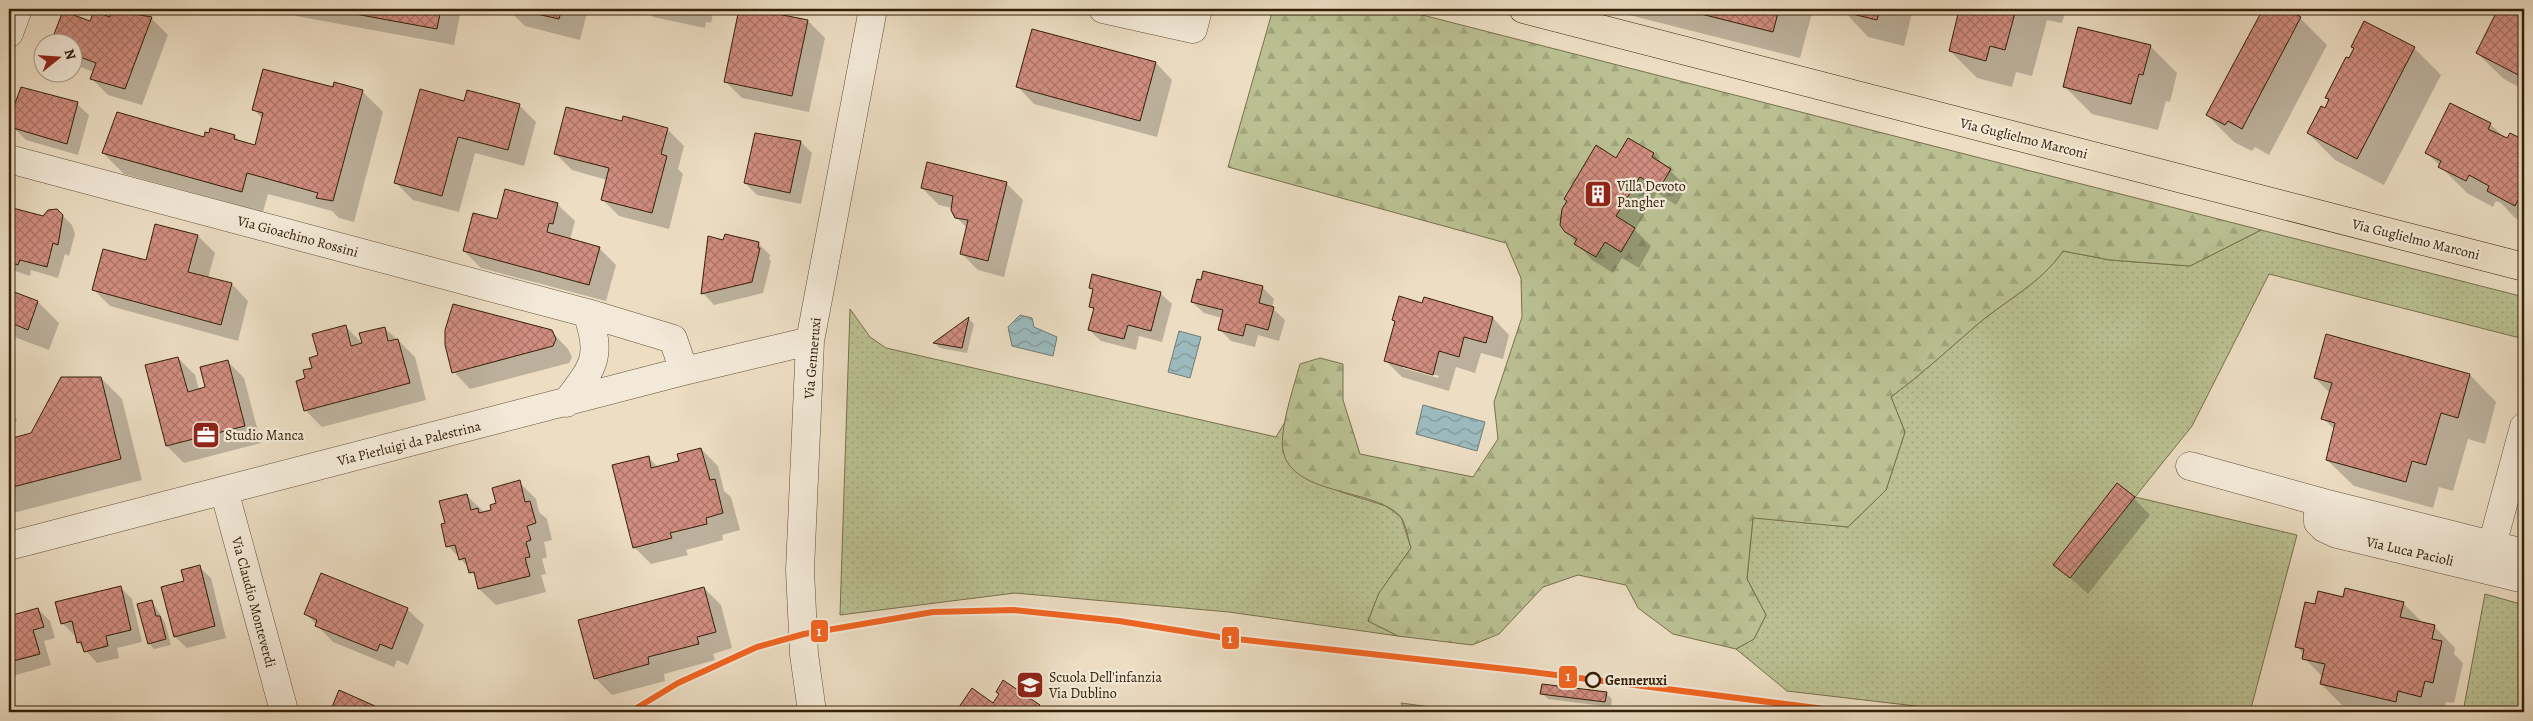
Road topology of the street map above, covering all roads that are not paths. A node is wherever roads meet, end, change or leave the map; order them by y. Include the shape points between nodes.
1 (18, 9) edge
2 (873, 9) edge
3 (1103, 9) edge
4 (1198, 9) edge
5 (1524, 9) edge
6 (9, 33) edge
7 (9, 158) edge
8 (2524, 267) edge
9 (587, 313) junction
10 (810, 341) junction
11 (684, 371) junction
12 (566, 403) junction
13 (2524, 427) edge
14 (2190, 466) dead end
15 (224, 490) junction
16 (2324, 503) junction
17 (2492, 545) junction
18 (9, 546) edge
19 (2524, 553) edge
20 (2524, 578) edge
21 (280, 712) edge
22 (812, 712) edge

1 - 6 street
2 - 10 street, Via Genneruxi
3 - 4 street via 1194,28
5 - 8 main road, Via Guglielmo Marconi
7 - 9 street, Via Gioachino Rossini
9 - 11 street, Via Gioachino Rossini via 673,339
9 - 12 street via 596,355 584,379
10 - 11 street, Via Pierluigi da Palestrina
10 - 22 street, Via Genneruxi via 800,570 804,654
11 - 12 street, Via Pierluigi da Palestrina
12 - 15 street, Via Pierluigi da Palestrina
13 - 17 street
14 - 16 street, Via Luca Pacioli
15 - 18 street, Via Pierluigi da Palestrina
15 - 21 street, Via Claudio Monteverdi via 283,708
16 - 17 street, Via Luca Pacioli
16 - 20 street, Via Luca Pacioli via 2318,512 2318,522 2338,534
17 - 19 street, Via Luca Pacioli

